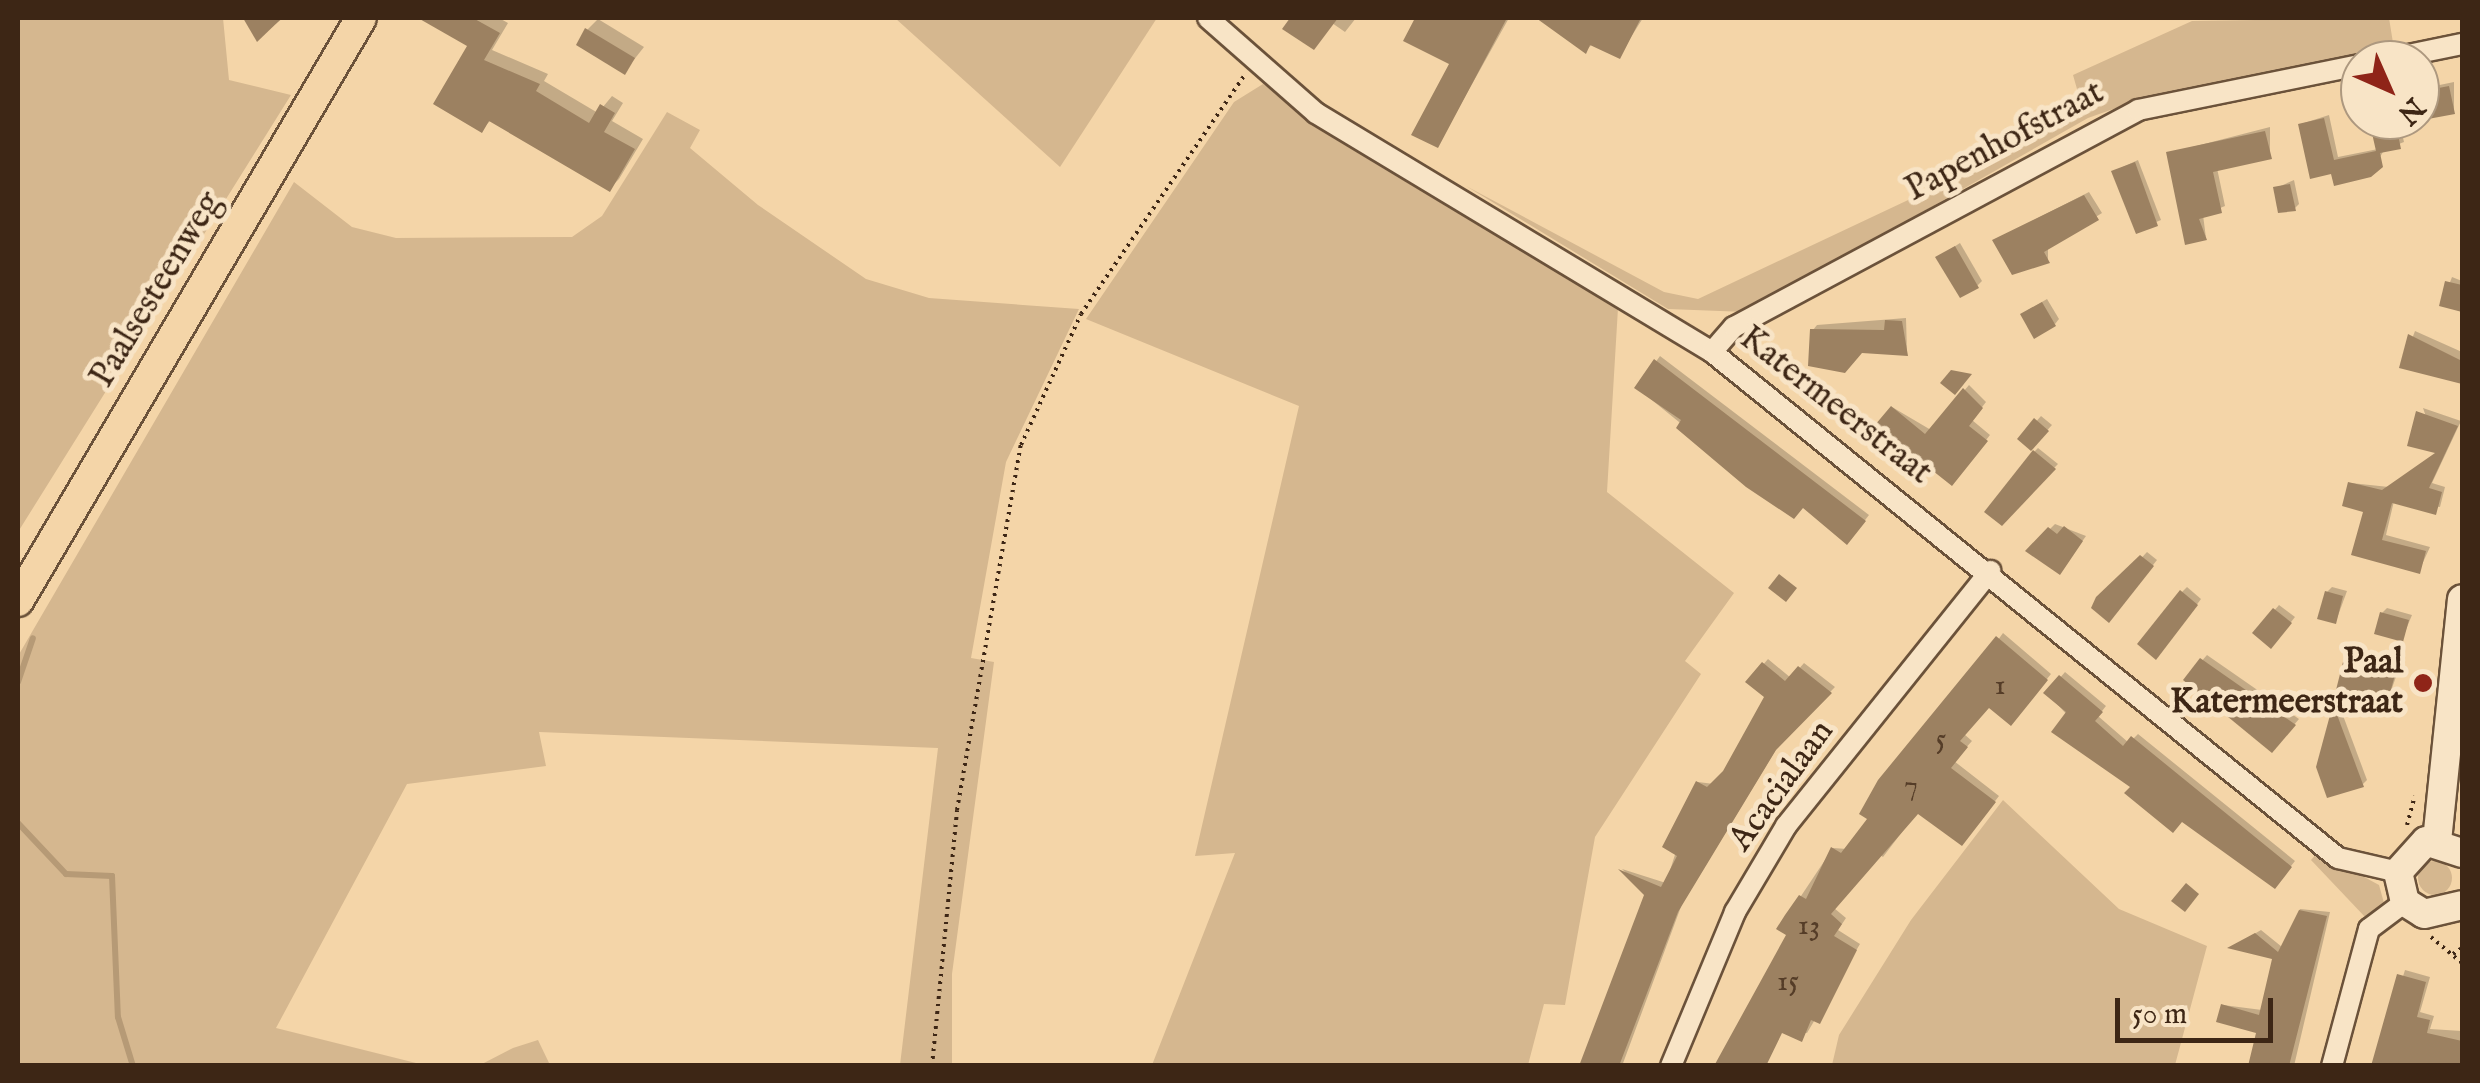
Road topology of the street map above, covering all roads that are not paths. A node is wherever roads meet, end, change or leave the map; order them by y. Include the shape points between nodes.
1 (361, 18) edge
2 (1208, 18) edge
3 (2340, 69) edge
4 (1712, 352) junction
5 (1990, 571) junction
6 (2462, 599) edge
7 (18, 601) edge
8 (2450, 846) edge
9 (2398, 872) junction
10 (2405, 902) junction
11 (2460, 911) edge
12 (1671, 1066) edge
13 (2332, 1066) edge

1 - 7 main road, Paalsesteenweg
2 - 4 street, Katermeerstraat via 1251,64 1316,113
3 - 4 street, Papenhofstraat via 2138,110 1734,326
4 - 5 street, Katermeerstraat
5 - 9 street, Katermeerstraat via 2338,858
5 - 12 street, Acacialaan via 1786,826 1735,912
6 - 8 street
8 - 9 street via 2415,846
9 - 10 street
10 - 11 street via 2437,917
10 - 13 street via 2369,930

